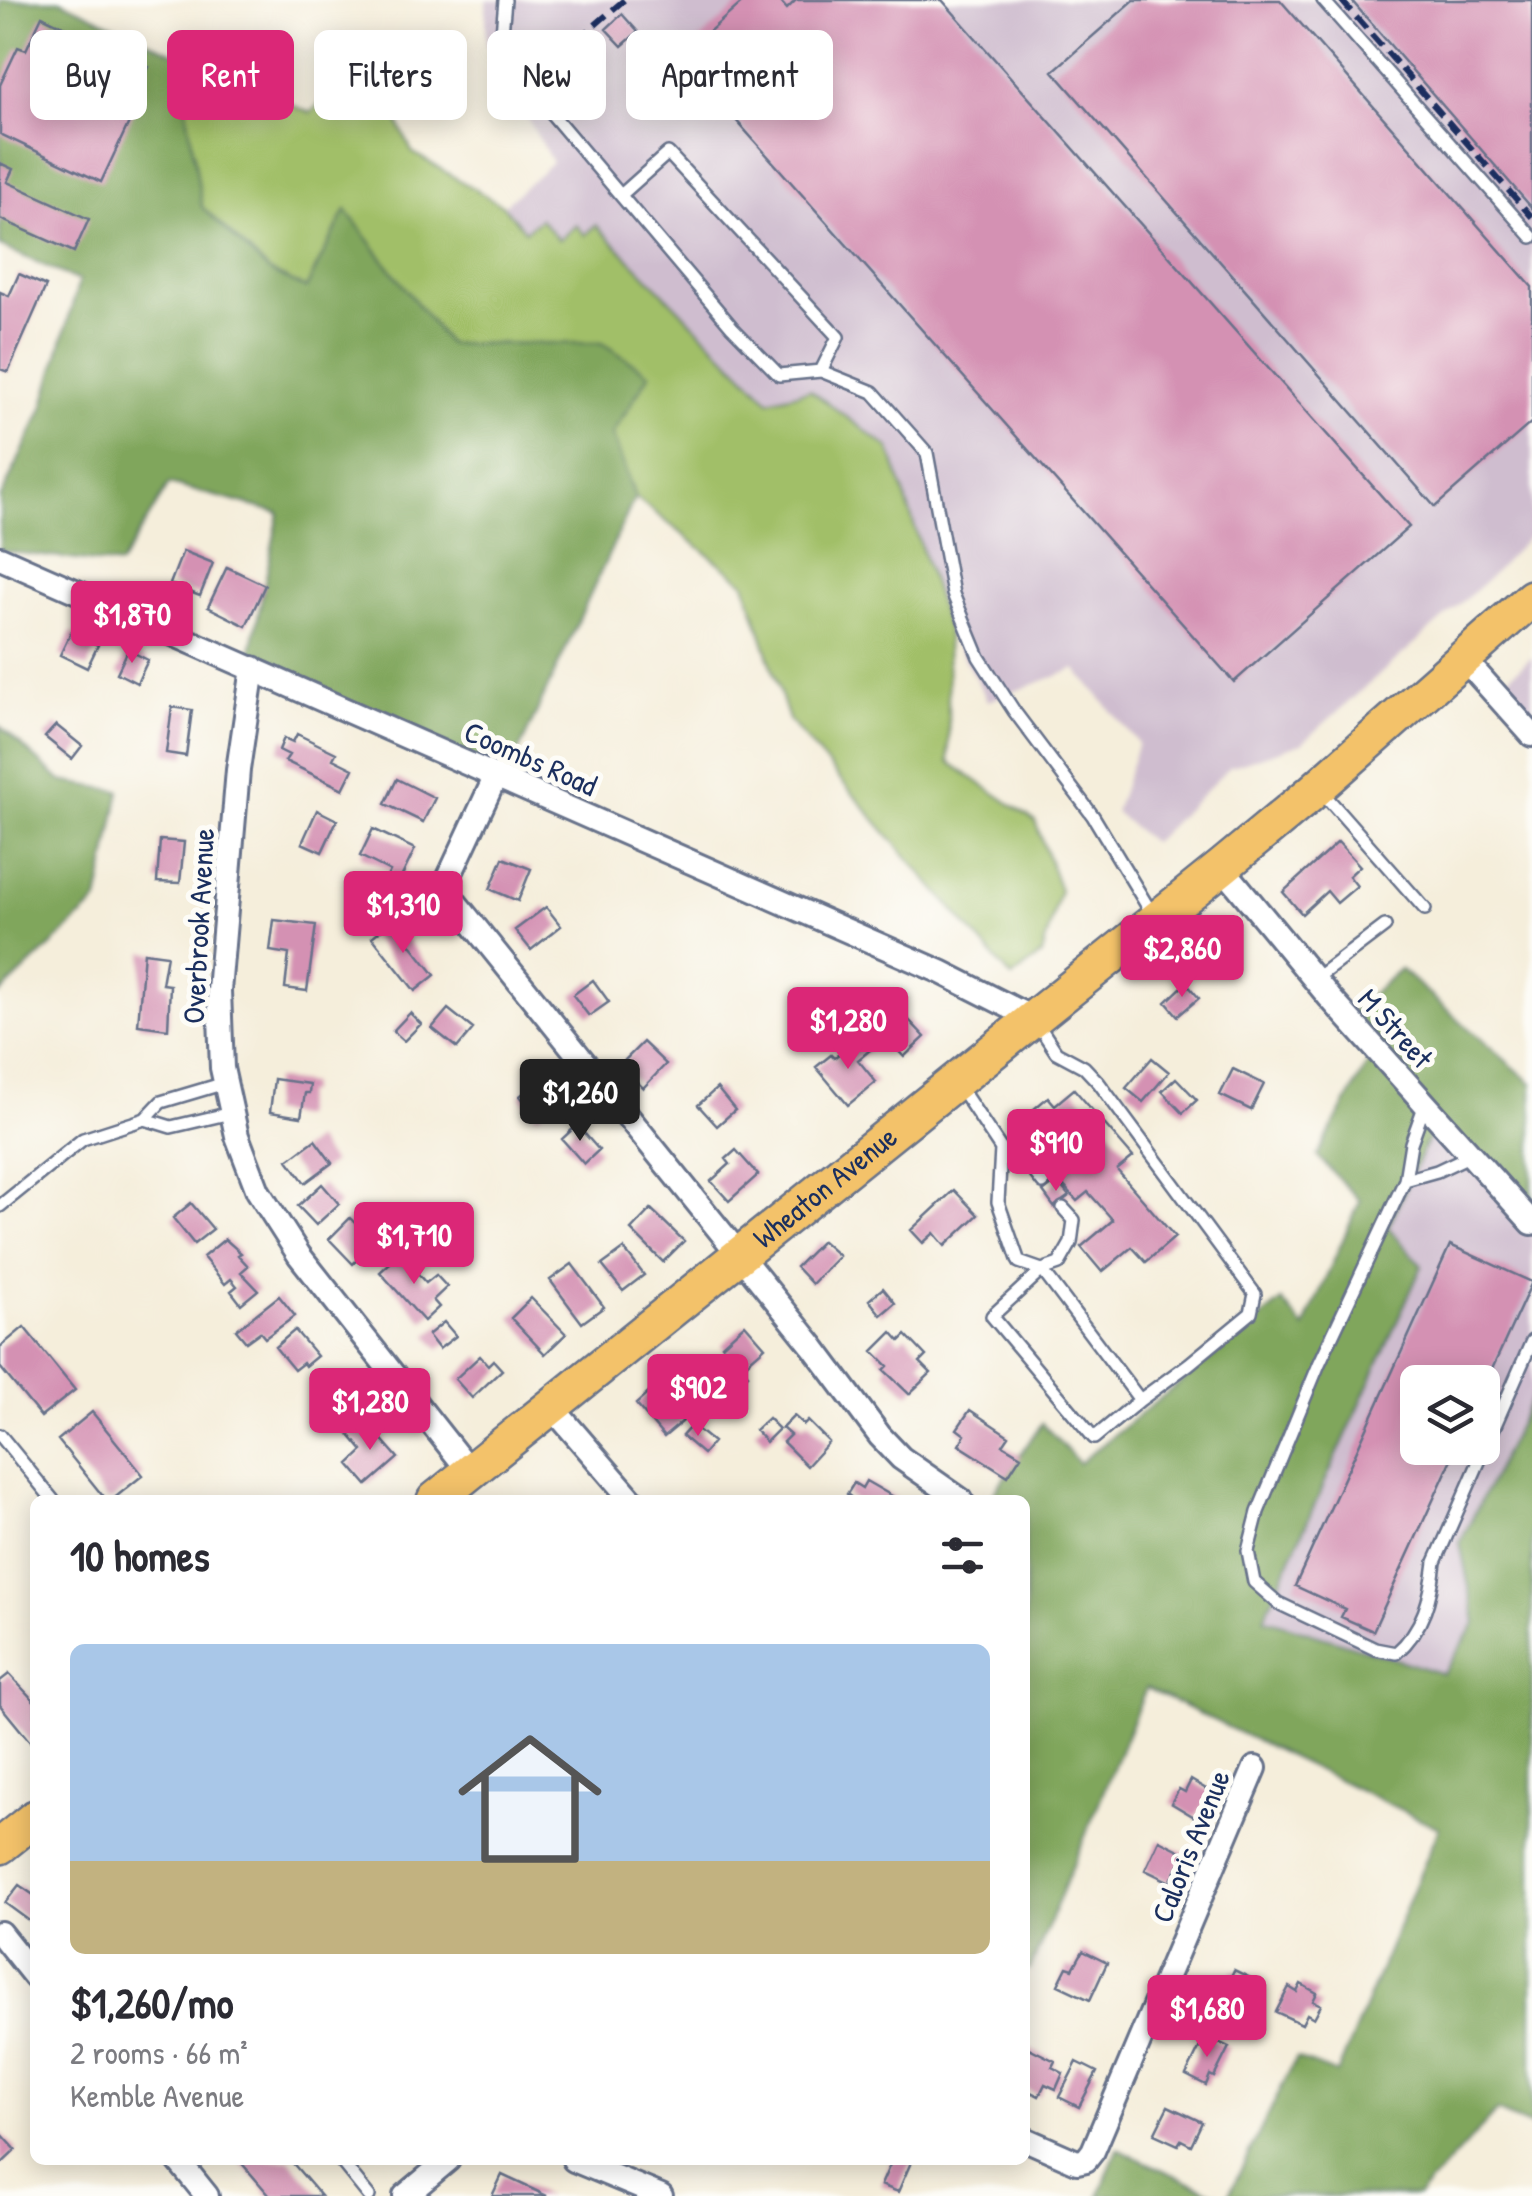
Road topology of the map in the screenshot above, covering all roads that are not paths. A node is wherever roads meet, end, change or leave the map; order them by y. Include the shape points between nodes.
1 (506, 0) edge
2 (1323, 0) edge
3 (621, 195) junction
4 (1532, 237) edge
5 (820, 370) junction
6 (0, 558) edge
7 (1528, 610) edge
8 (1464, 659) junction
9 (253, 668) junction
10 (1532, 736) edge
11 (496, 776) junction
12 (1318, 788) junction
13 (1222, 867) junction
14 (1424, 909) dead end
15 (1156, 921) junction
16 (1385, 926) dead end
17 (1314, 979) junction
18 (1034, 1019) junction
19 (956, 1082) junction
20 (225, 1083) junction
21 (1424, 1104) junction
22 (231, 1113) junction
23 (145, 1119) junction
24 (1001, 1148) junction
25 (1471, 1155) junction
26 (1405, 1180) junction
27 (1043, 1183) dead end
28 (0, 1206) edge
29 (1063, 1208) dead end
30 (1532, 1223) edge
31 (738, 1256) junction
32 (1042, 1270) junction
33 (1532, 1341) edge
34 (1140, 1400) junction
35 (551, 1406) junction
36 (0, 1436) edge
37 (470, 1472) junction
38 (49, 1495) edge
39 (441, 1495) edge
40 (628, 1495) edge
41 (954, 1495) edge
42 (1254, 1768) dead end
43 (30, 1821) edge
44 (2, 1840) edge
45 (0, 1933) edge
46 (30, 1972) edge
47 (1030, 2141) edge
48 (182, 2165) edge
49 (344, 2165) edge
50 (442, 2165) edge
51 (586, 2165) edge
52 (207, 2196) edge
53 (368, 2196) edge
54 (405, 2196) edge
55 (661, 2196) edge

1 - 3 lane via 502,32 518,74
2 - 4 lane
3 - 5 lane via 779,375
3 - 5 lane via 668,153 838,338
5 - 15 lane via 873,392 927,453 953,594 978,656 1093,816
6 - 9 street, Coombs Road
7 - 8 main road, Wheaton Avenue
8 - 10 street
8 - 12 main road, Wheaton Avenue
9 - 11 street, Coombs Road
9 - 20 street, Overbrook Avenue via 220,972
11 - 18 street, Coombs Road
11 - 31 street via 449,877 450,896
12 - 13 main road, Wheaton Avenue
12 - 14 lane
13 - 15 main road, Wheaton Avenue
13 - 17 street, M Street
15 - 18 main road, Wheaton Avenue
16 - 17 lane
17 - 21 street, M Street
18 - 19 main road, Wheaton Avenue
18 - 34 lane via 1056,1052 1084,1066 1255,1294 1250,1313
19 - 24 lane
19 - 31 main road, Wheaton Avenue
20 - 22 street, Overbrook Avenue
20 - 23 lane via 160,1102
21 - 25 street, M Street
21 - 26 lane
22 - 23 lane via 171,1128
22 - 37 street, Overbrook Avenue via 246,1164 279,1226
23 - 28 lane via 83,1139
24 - 27 lane via 1020,1156
24 - 32 lane via 998,1202 1005,1228 1019,1262
25 - 26 lane
25 - 30 street, M Street
26 - 33 lane via 1258,1512 1248,1550 1254,1582 1278,1603 1375,1649 1396,1653 1412,1640 1431,1597 1434,1562
29 - 32 lane via 1074,1220 1070,1243 1059,1264
31 - 35 main road, Wheaton Avenue
31 - 41 street via 880,1436
32 - 34 lane
32 - 34 lane via 992,1316 1094,1438
35 - 37 main road, Wheaton Avenue
35 - 40 street
36 - 38 lane
37 - 39 main road, Wheaton Avenue
42 - 47 street, Caloris Avenue via 1093,2152 1077,2162
43 - 44 main road
45 - 46 street
48 - 52 street
49 - 53 lane
50 - 54 street
51 - 55 street

